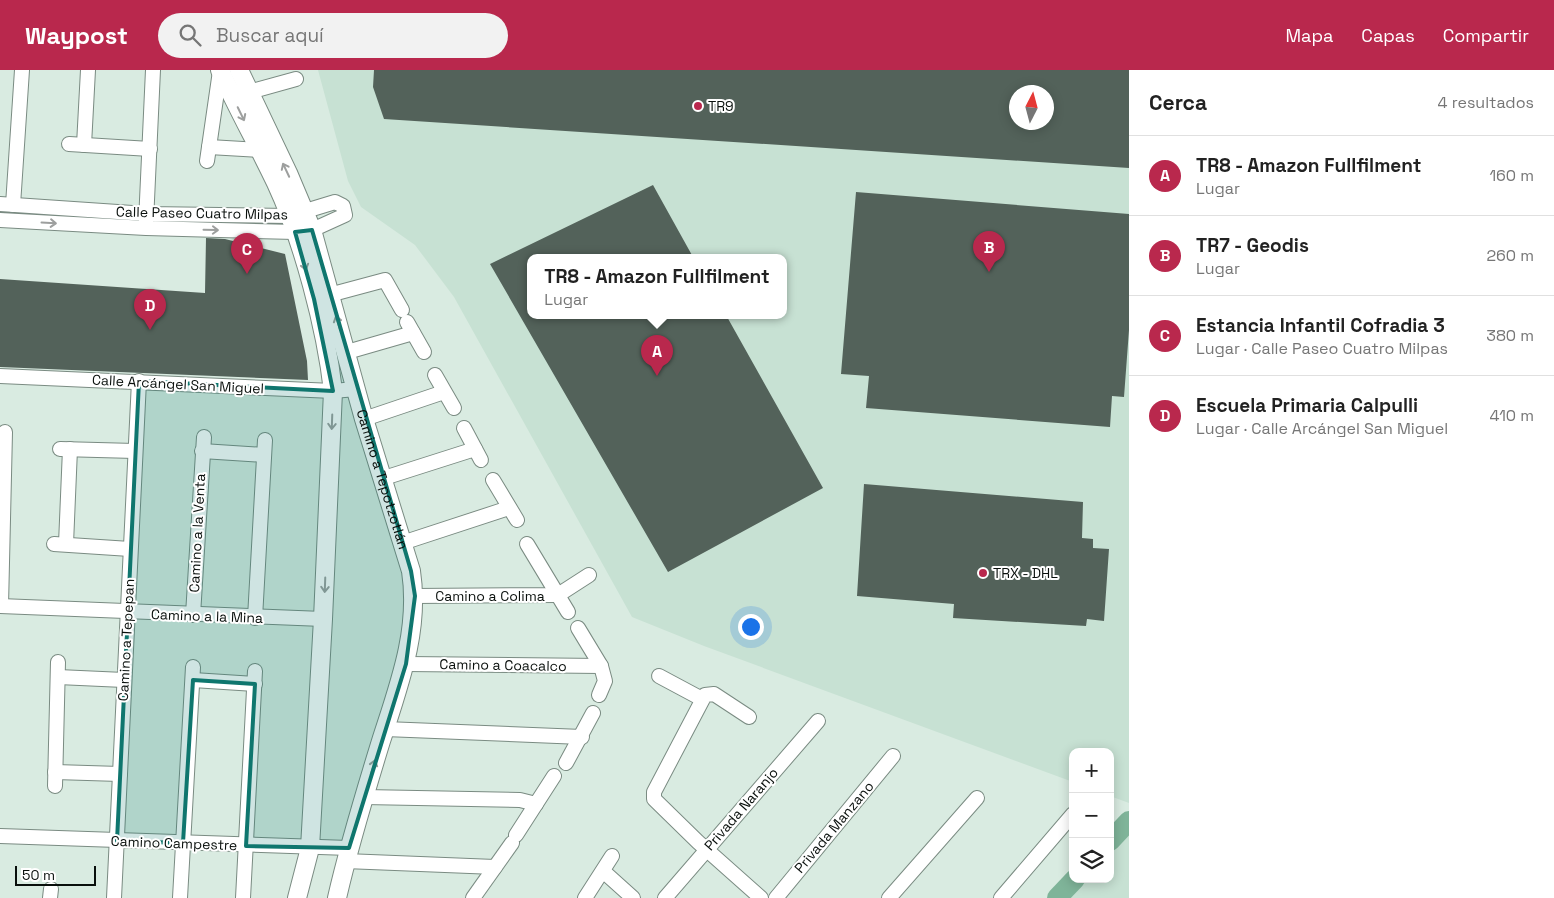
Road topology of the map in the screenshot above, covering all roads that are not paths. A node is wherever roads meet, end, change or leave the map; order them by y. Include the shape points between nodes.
1 (22, 70) edge
2 (88, 70) edge
3 (153, 70) edge
4 (239, 70) edge
5 (220, 71) edge
6 (296, 79) dead end
7 (249, 92) junction
8 (69, 144) dead end
9 (84, 145) junction
10 (150, 149) junction
11 (259, 150) junction
12 (7, 205) edge
13 (147, 214) junction
14 (0, 220) edge
15 (300, 222) junction
16 (146, 228) junction
17 (330, 295) junction
18 (407, 322) junction
19 (347, 352) junction
20 (424, 352) dead end
21 (435, 375) dead end
22 (0, 376) edge
23 (139, 381) junction
24 (356, 389) junction
25 (333, 391) junction
26 (444, 392) junction
27 (454, 408) dead end
28 (364, 419) junction
29 (464, 428) dead end
30 (3, 439) edge
31 (135, 451) junction
32 (384, 478) junction
33 (493, 480) dead end
34 (509, 508) junction
35 (517, 520) dead end
36 (402, 543) junction
37 (527, 544) dead end
38 (130, 548) junction
39 (590, 575) dead end
40 (558, 595) junction
41 (415, 596) junction
42 (0, 606) edge
43 (568, 612) dead end
44 (128, 613) junction
45 (193, 615) junction
46 (255, 618) junction
47 (324, 619) junction
48 (578, 628) dead end
49 (58, 662) dead end
50 (406, 664) junction
51 (601, 666) junction
52 (659, 676) dead end
53 (58, 678) junction
54 (124, 680) junction
55 (599, 695) dead end
56 (704, 697) junction
57 (592, 713) dead end
58 (748, 717) dead end
59 (818, 721) dead end
60 (385, 729) junction
61 (582, 736) junction
62 (893, 756) dead end
63 (566, 763) dead end
64 (120, 774) junction
65 (554, 776) dead end
66 (364, 797) junction
67 (977, 798) dead end
68 (536, 804) junction
69 (1069, 819) edge
70 (0, 836) edge
71 (117, 841) junction
72 (183, 843) junction
73 (246, 846) junction
74 (310, 848) junction
75 (706, 849) junction
76 (347, 855) junction
77 (612, 856) dead end
78 (495, 867) junction
79 (602, 870) junction
80 (114, 898) edge
81 (180, 898) edge
82 (243, 898) edge
83 (297, 898) edge
84 (337, 898) edge
85 (473, 898) edge
86 (585, 898) edge
87 (633, 898) edge
88 (664, 898) edge
89 (761, 898) edge
90 (776, 898) edge
91 (889, 898) edge
92 (1001, 898) edge

1 - 12 street
2 - 9 street
3 - 10 street
4 - 7 main road, Camino a Tepotzotlán
5 -> 11 main road, Camino a Tepotzotlán
5 - 11 street via 208,154
6 - 7 street
15 -> 7 main road, Camino a Tepotzotlán via 288,173
8 - 9 street
9 - 10 street
10 - 13 street
11 - 15 main road, Camino a Tepotzotlán
12 - 13 street, Calle Paseo Cuatro Milpas
13 - 15 street, Calle Paseo Cuatro Milpas
13 - 16 street
14 -> 16 street, Calle Paseo Cuatro Milpas
16 -> 15 street, Calle Paseo Cuatro Milpas
15 - 17 main road, Camino a Tepotzotlán
15 -> 25 main road, Camino a Tepotzotlán
17 - 18 street via 385,280
19 -> 17 main road, Camino a Tepotzotlán
18 - 19 street
18 - 20 street
19 - 24 main road, Camino a Tepotzotlán
21 - 26 street
22 - 23 street, Calle Arcángel San Miguel
23 - 25 street, Calle Arcángel San Miguel
23 - 31 street, Camino a Tepepan
24 - 25 street, Calle Arcángel San Miguel
24 - 28 main road, Camino a Tepotzotlán
25 -> 47 main road, Camino a Tepotzotlán
26 - 27 street
26 - 28 street
28 - 32 main road, Camino a Tepotzotlán
29 - 32 street via 478,455
30 - 42 street
31 - 38 street, Camino a Tepepan
31 - 38 street via 65,449 60,544
32 - 36 main road, Camino a Tepotzotlán
33 - 34 street
34 - 35 street
34 - 36 street
36 - 41 main road, Camino a Tepotzotlán
37 - 40 street
38 - 44 street, Camino a Tepepan
39 - 40 street, Camino a Colima
40 - 41 street, Camino a Colima
40 - 43 street
41 - 50 main road, Camino a Tepotzotlán
42 - 44 street, Camino a la Mina
44 - 45 street, Camino a la Mina
44 - 54 street, Camino a Tepepan
45 - 46 street, Camino a la Mina
45 - 46 street, Camino a la Venta via 203,444 265,448
46 - 47 street, Camino a la Mina
47 - 74 main road, Camino a Tepotzotlán
48 - 51 street
49 - 53 street
50 - 51 street, Camino a Coacalco
50 - 60 main road, Camino a Tepotzotlán
51 - 55 street via 605,681
52 - 56 street
53 - 54 street
53 - 64 street via 55,779
54 - 64 street, Camino a Tepepan
56 - 58 street via 714,694
56 - 75 street via 654,792 654,799
57 - 61 street
59 - 75 street, Privada Naranjo
60 - 61 street
66 -> 60 main road, Camino a Tepotzotlán
61 - 63 street
62 - 90 street, Privada Manzano
64 - 71 street, Camino a Tepepan
65 - 68 street
66 - 68 street via 520,800
66 - 76 main road, Camino a Tepotzotlán
67 - 91 street
68 - 78 street
69 - 92 street
70 - 71 street, Camino Campestre
71 - 72 street, Camino Campestre
71 - 80 street, Camino a Tepepan
72 - 73 street, Camino Campestre
72 - 73 street via 193,673 255,677
72 - 81 street
73 - 74 street, Camino Campestre
73 - 82 street
74 - 76 street, Camino Campestre
74 - 83 main road, Camino a Tepotzotlán
75 - 88 street, Privada Naranjo
75 - 89 street
76 - 78 street, Camino Campestre
76 - 84 main road, Camino a Tepotzotlán
77 - 79 street
78 - 85 street
79 - 86 street
79 - 87 street

